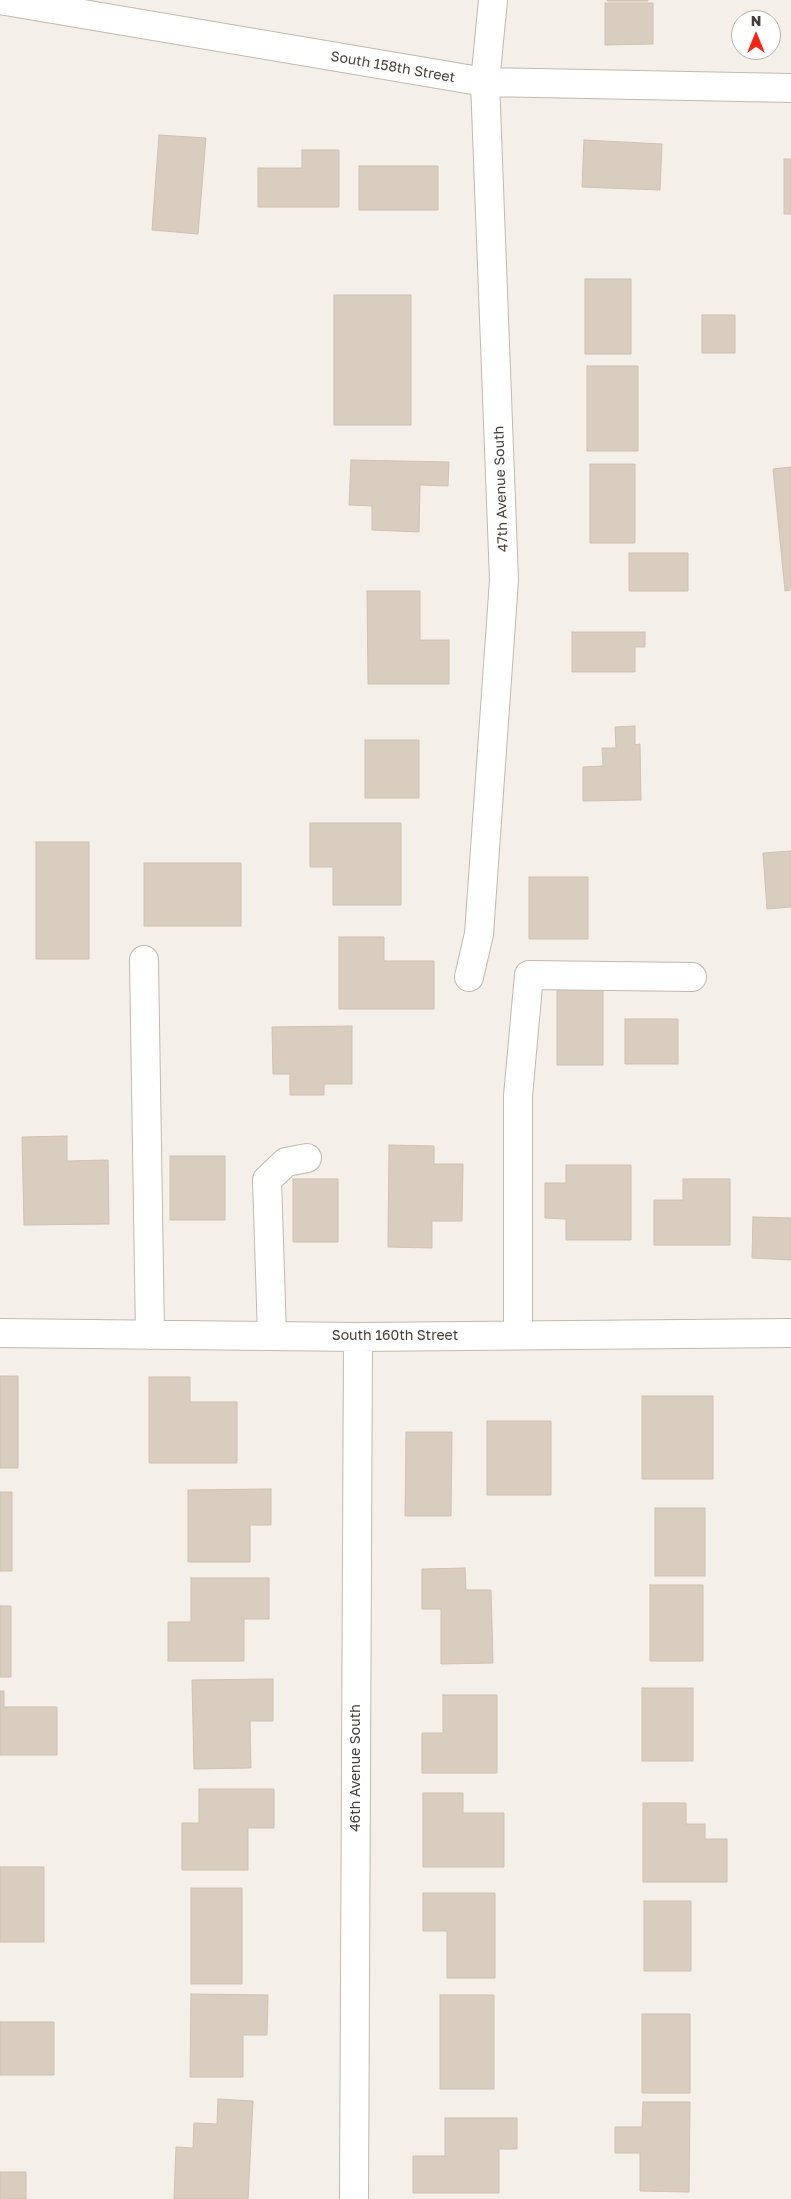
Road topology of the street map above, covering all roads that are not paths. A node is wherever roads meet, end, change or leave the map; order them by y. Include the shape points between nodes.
1 (0, 0) edge
2 (493, 0) edge
3 (485, 82) junction
4 (791, 88) edge
5 (144, 960) dead end
6 (469, 977) dead end
7 (692, 977) dead end
8 (307, 1158) dead end
9 (0, 1333) edge
10 (791, 1333) edge
11 (150, 1335) junction
12 (272, 1336) junction
13 (358, 1336) junction
14 (518, 1336) junction
15 (354, 2199) edge

1 - 3 street, South 158th Street
2 - 3 street, 47th Avenue South
3 - 4 street, South 158th Street
3 - 6 street, 47th Avenue South via 504,580 479,934
5 - 11 street
7 - 14 street via 529,975 518,1096
8 - 12 street via 286,1162 267,1180
9 - 11 street, South 160th Street
10 - 14 street, South 160th Street
11 - 12 street, South 160th Street
12 - 13 street, South 160th Street
13 - 14 street, South 160th Street
13 - 15 street, 46th Avenue South

